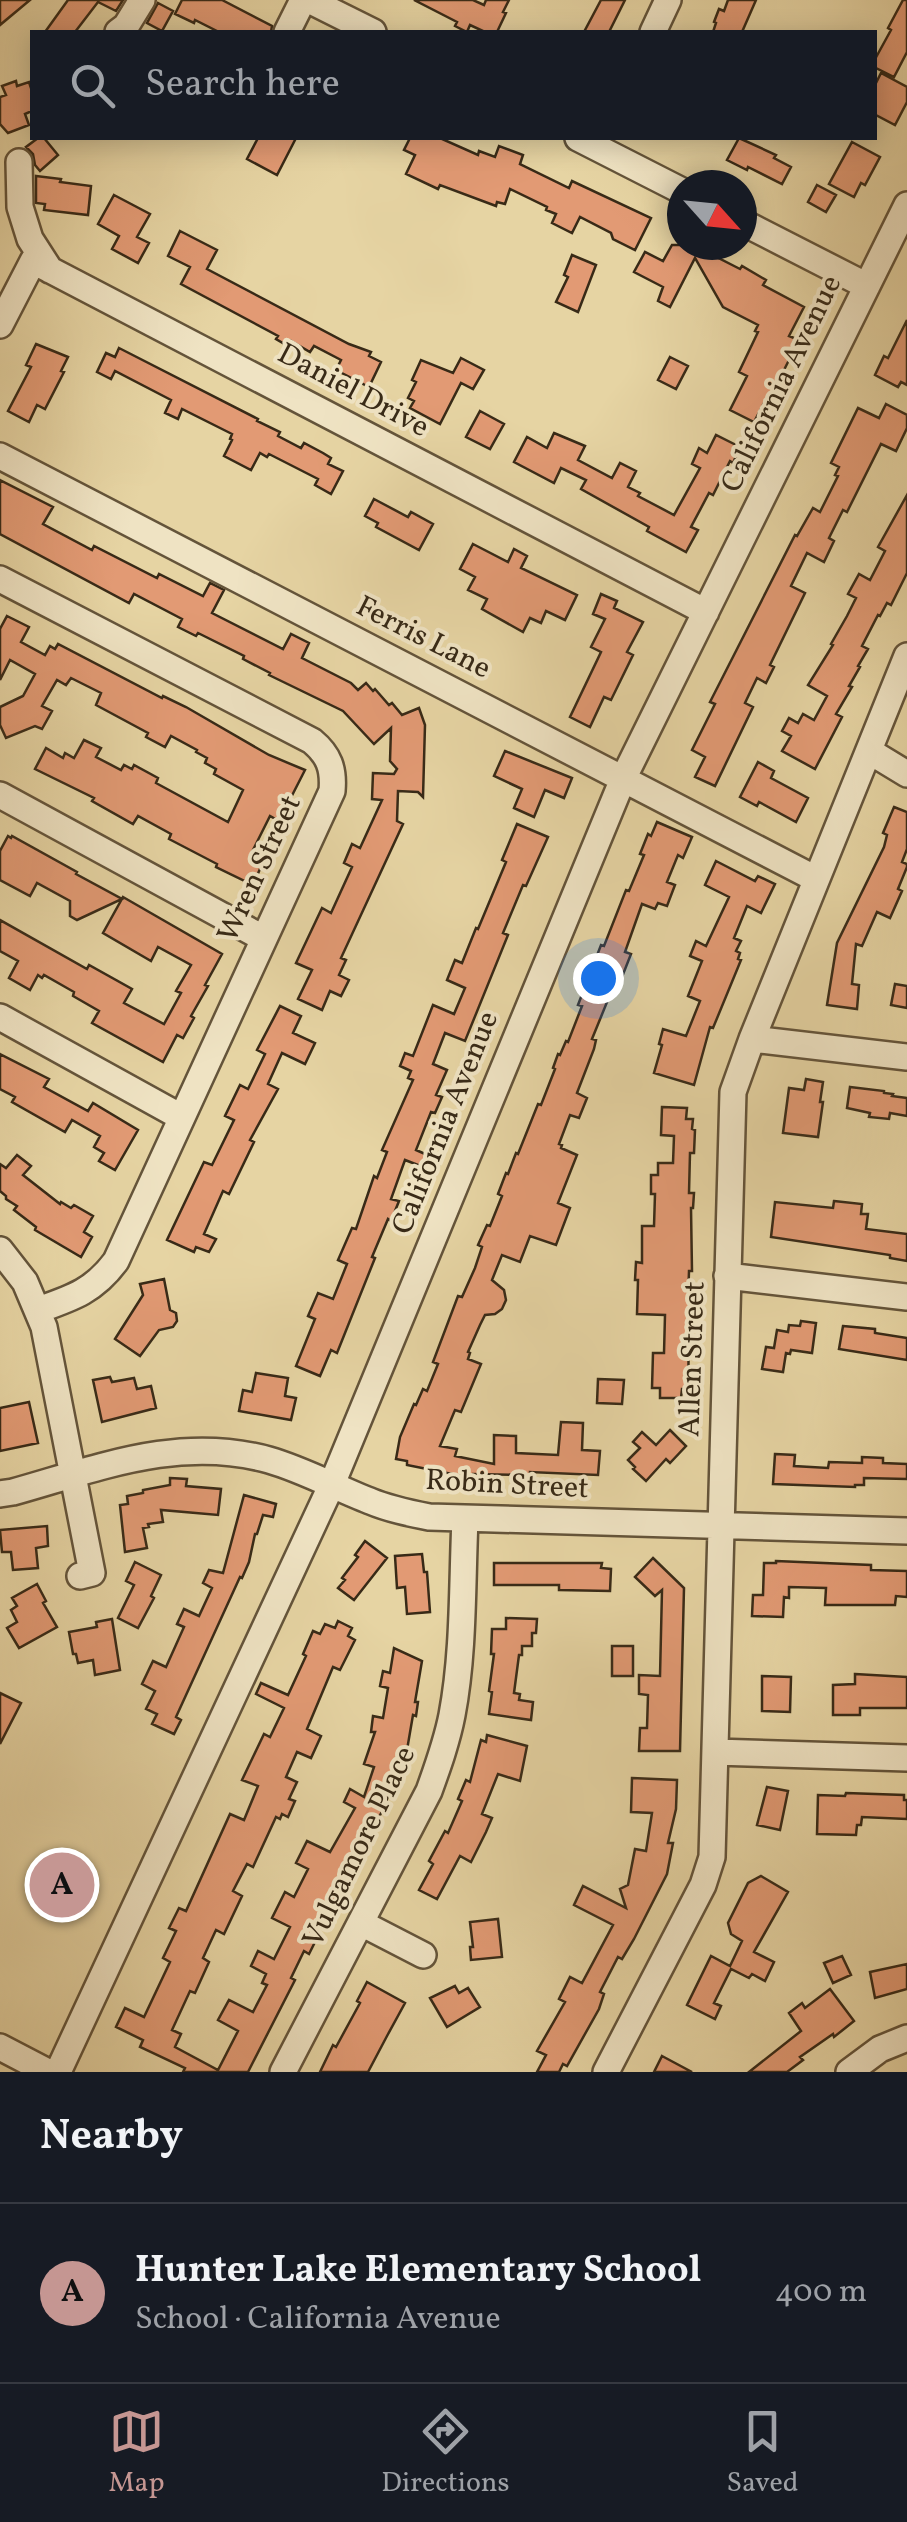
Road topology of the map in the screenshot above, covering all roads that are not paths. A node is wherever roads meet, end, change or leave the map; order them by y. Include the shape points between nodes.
1 (142, 0) edge
2 (306, 0) edge
3 (668, 0) edge
4 (120, 30) edge
5 (288, 30) edge
6 (369, 30) edge
7 (654, 30) edge
8 (595, 141) edge
9 (18, 162) dead end
10 (667, 182) edge
11 (907, 205) edge
12 (757, 230) edge
13 (50, 270) junction
14 (867, 286) junction
15 (0, 324) edge
16 (0, 456) edge
17 (0, 580) edge
18 (706, 612) junction
19 (907, 656) edge
20 (869, 751) junction
21 (907, 774) edge
22 (623, 779) junction
23 (0, 794) edge
24 (816, 879) junction
25 (263, 938) junction
26 (0, 1016) edge
27 (752, 1039) junction
28 (907, 1057) edge
29 (181, 1117) junction
30 (0, 1250) edge
31 (728, 1276) junction
32 (907, 1297) edge
33 (38, 1310) junction
34 (73, 1475) junction
35 (332, 1484) junction
36 (0, 1494) edge
37 (466, 1520) junction
38 (721, 1526) junction
39 (907, 1531) edge
40 (80, 1576) dead end
41 (715, 1752) junction
42 (907, 1758) edge
43 (361, 1923) junction
44 (423, 1955) dead end
45 (907, 2038) edge
46 (0, 2047) edge
47 (48, 2072) edge
48 (58, 2072) edge
49 (284, 2072) edge
50 (606, 2072) edge
51 (849, 2072) edge

1 - 4 street
2 - 5 street
2 - 6 street
3 - 7 street
8 - 10 street
9 - 13 street via 20,208
11 - 14 street, California Avenue
12 - 14 street
13 - 15 street via 33,262
13 - 18 street, Daniel Drive
14 - 18 street, California Avenue
16 - 22 street, Ferris Lane
17 - 25 street, Wren Street via 323,750 332,791
18 - 22 street, California Avenue
19 - 20 street, Allen Street
20 - 21 street
20 - 24 street, Allen Street
22 - 24 street, Ferris Lane
22 - 35 street, California Avenue
23 - 25 street
24 - 27 street, Allen Street
25 - 29 street, Wren Street
26 - 29 street
27 - 28 street
27 - 31 street, Allen Street via 733,1092
29 - 33 street, Wren Street via 116,1261 94,1286
30 - 33 street
31 - 32 street
31 - 38 street, Allen Street
33 - 34 street
34 - 35 street, Robin Street via 138,1456 204,1450 269,1460
34 - 36 street, Robin Street
34 - 40 street via 92,1573
35 - 37 street, Robin Street via 397,1510
35 - 48 street, California Avenue
37 - 38 street, Robin Street
37 - 43 street, Vulgamore Place via 452,1716 429,1790
38 - 39 street, Robin Street
38 - 41 street, Allen Street
41 - 42 street
41 - 50 street, Allen Street via 708,1874
43 - 44 street
43 - 49 street, Vulgamore Place
45 - 51 street
46 - 47 street

